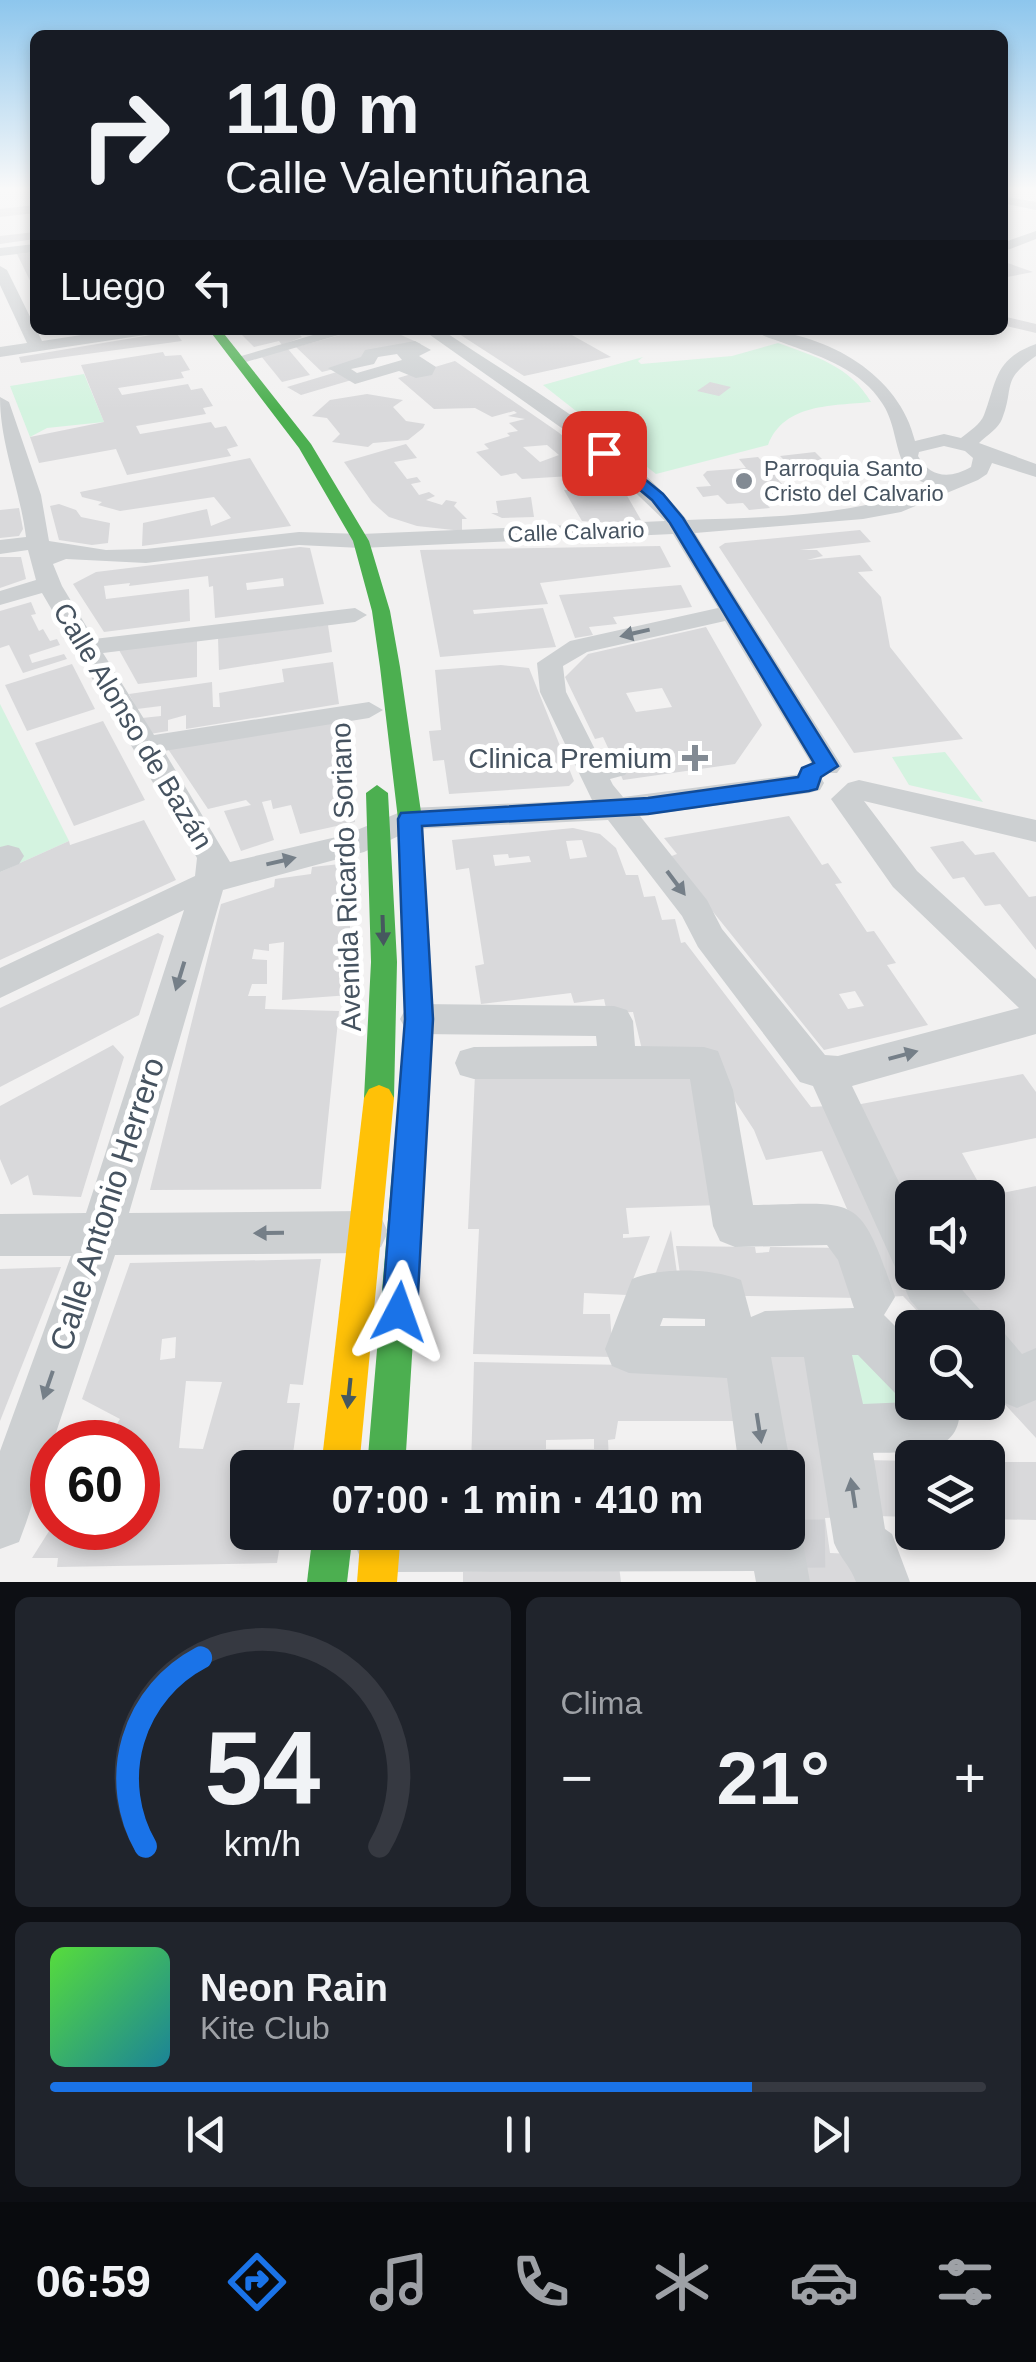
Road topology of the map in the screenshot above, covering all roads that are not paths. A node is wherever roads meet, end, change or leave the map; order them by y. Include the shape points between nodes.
1 (0, 270) edge
2 (30, 333) edge
3 (31, 335) edge
4 (76, 335) edge
5 (103, 335) edge
6 (195, 335) edge
7 (209, 335) edge
8 (219, 335) edge
9 (309, 335) edge
10 (439, 335) edge
11 (777, 335) edge
12 (798, 335) edge
13 (820, 335) edge
14 (786, 338) junction
15 (35, 343) junction
16 (0, 349) edge
17 (1036, 349) edge
18 (238, 359) junction
19 (400, 365) joint
20 (851, 365) junction
21 (266, 395) junction
22 (0, 402) edge
23 (904, 418) junction
24 (944, 440) junction
25 (973, 449) junction
26 (912, 462) junction
27 (1036, 471) edge
28 (958, 481) junction
29 (908, 503) junction
30 (680, 528) junction
31 (331, 536) junction
32 (361, 541) junction
33 (0, 546) edge
34 (50, 563) junction
35 (0, 598) edge
36 (730, 612) junction
37 (355, 615) dead end
38 (89, 647) junction
39 (369, 709) dead end
40 (146, 745) junction
41 (374, 764) dead end
42 (818, 775) junction
43 (610, 788) junction
44 (853, 794) junction
45 (395, 826) junction
46 (1036, 831) edge
47 (209, 883) junction
48 (0, 984) edge
49 (1036, 1002) edge
50 (419, 1019) junction
51 (1036, 1019) edge
52 (616, 1062) junction
53 (474, 1063) dead end
54 (827, 1074) junction
55 (895, 1220) edge
56 (366, 1232) junction
57 (0, 1234) edge
58 (100, 1236) junction
59 (931, 1290) edge
60 (872, 1297) dead end
61 (950, 1310) edge
62 (822, 1333) junction
63 (895, 1359) edge
64 (1005, 1370) edge
65 (1036, 1372) edge
66 (934, 1420) edge
67 (844, 1430) junction
68 (342, 1450) edge
69 (387, 1450) edge
70 (762, 1450) edge
71 (0, 1523) edge
72 (366, 1550) edge
73 (532, 1550) edge
74 (779, 1553) tunnel mouth
75 (327, 1582) edge
76 (883, 1582) edge

1 - 2 street
3 - 15 street
4 - 15 street
5 - 15 street
6 - 31 main road via 279,450
7 - 21 main road, Avenida Ricardo Soriano via 247,385
8 - 18 main road, Avenida Ricardo Soriano
9 - 18 street
10 - 30 street via 617,463 658,497
11 - 14 street
12 - 14 street
13 - 20 street via 824,346
14 - 20 street
15 - 16 street
17 - 25 street via 1004,374 994,420
18 - 21 main road, Avenida Ricardo Soriano
19 - 19 street via 416,373 428,368 404,356 423,350 415,346 336,368 355,379
20 - 23 street
21 - 32 main road, Avenida Ricardo Soriano via 306,447
22 - 34 street, Calle Alonso de Bazán
23 - 24 street
23 - 26 street
24 - 25 street
24 - 26 street via 920,444
25 - 27 street
25 - 28 street via 980,470
26 - 28 street via 938,481
26 - 29 street
28 - 29 street, Calle Calvario
29 - 30 street, Calle Calvario via 863,513
30 - 32 street, Calle Calvario
30 - 36 street
31 - 32 street, Calle Calvario
31 - 32 main road via 343,563
31 - 34 street, Calle Calvario
32 - 45 main road, Avenida Ricardo Soriano via 382,611
33 - 34 street
34 - 35 street
34 - 38 street, Calle Alonso de Bazán
36 - 42 street
36 -> 43 street via 580,646 550,663 553,692
37 - 38 street
38 - 40 street, Calle Alonso de Bazán
39 - 40 street
40 - 47 street, Calle Alonso de Bazán via 213,858
41 - 45 main road, Avenida Ricardo Soriano
42 - 43 street
42 - 44 street via 822,796
43 - 45 street
43 -> 54 street via 710,938 802,1058
44 - 46 street
44 - 49 street via 905,879
47 -> 45 street
45 - 50 main road, Avenida Ricardo Soriano
45 -> 56 main road, Avenida Ricardo Soriano
47 - 48 street
47 -> 58 street, Calle Antonio Herrero
50 - 52 street via 570,1015 614,1021
50 - 69 main road, Avenida Ricardo Soriano
54 -> 51 street
52 - 53 street
52 - 60 street via 704,1063 736,1226 837,1224 856,1248
54 - 55 street
56 -> 58 street
56 -> 68 main road, Avenida Ricardo Soriano
57 - 58 street
58 -> 71 street, Calle Antonio Herrero
59 - 61 street
62 - 63 street via 867,1331
62 - 67 street
62 -> 70 street via 765,1334 750,1342
64 - 65 street via 1018,1384
66 - 67 street
76 -> 67 street via 873,1552 861,1543
72 - 75 main road
73 - 74 street

